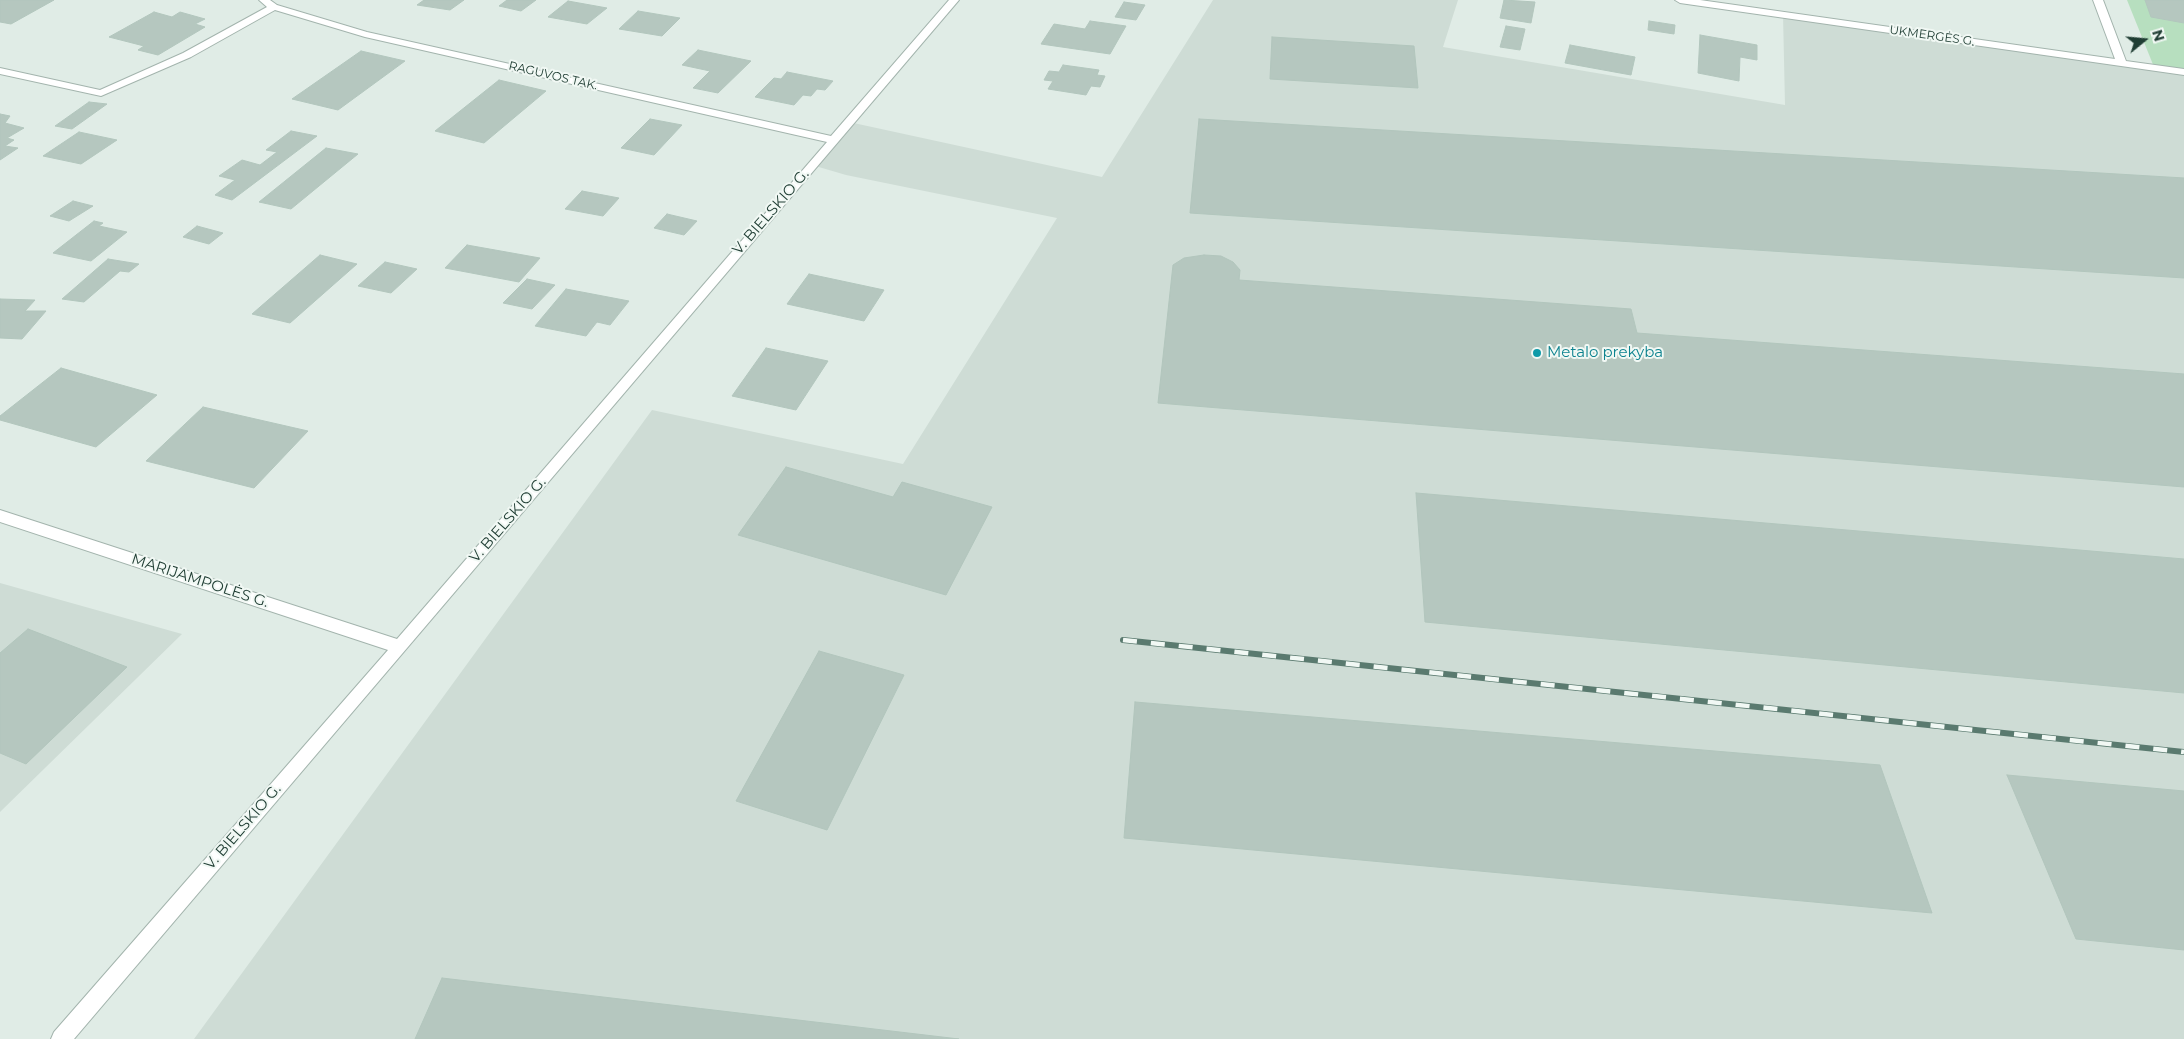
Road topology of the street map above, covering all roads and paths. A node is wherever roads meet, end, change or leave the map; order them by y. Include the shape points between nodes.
1 (264, 0) edge
2 (954, 0) edge
3 (1680, 0) edge
4 (2098, 0) edge
5 (1713, 2) edge
6 (274, 6) junction
7 (2122, 63) junction
8 (0, 71) edge
9 (2184, 72) edge
10 (834, 140) junction
11 (0, 516) edge
12 (400, 647) junction
13 (61, 1039) edge

1 - 6 street, RAGUVOS TAK.
2 - 10 street, V. BIELSKIO G.
3 - 5 street, UKMERGĖS G.
4 - 7 street
5 - 7 street, UKMERGĖS G.
6 - 8 street via 187,55 101,93
6 - 10 street, RAGUVOS TAK. via 365,34
7 - 9 street, UKMERGĖS G.
10 - 12 street, V. BIELSKIO G.
11 - 12 street, MARIJAMPOLĖS G.
12 - 13 street, V. BIELSKIO G.

